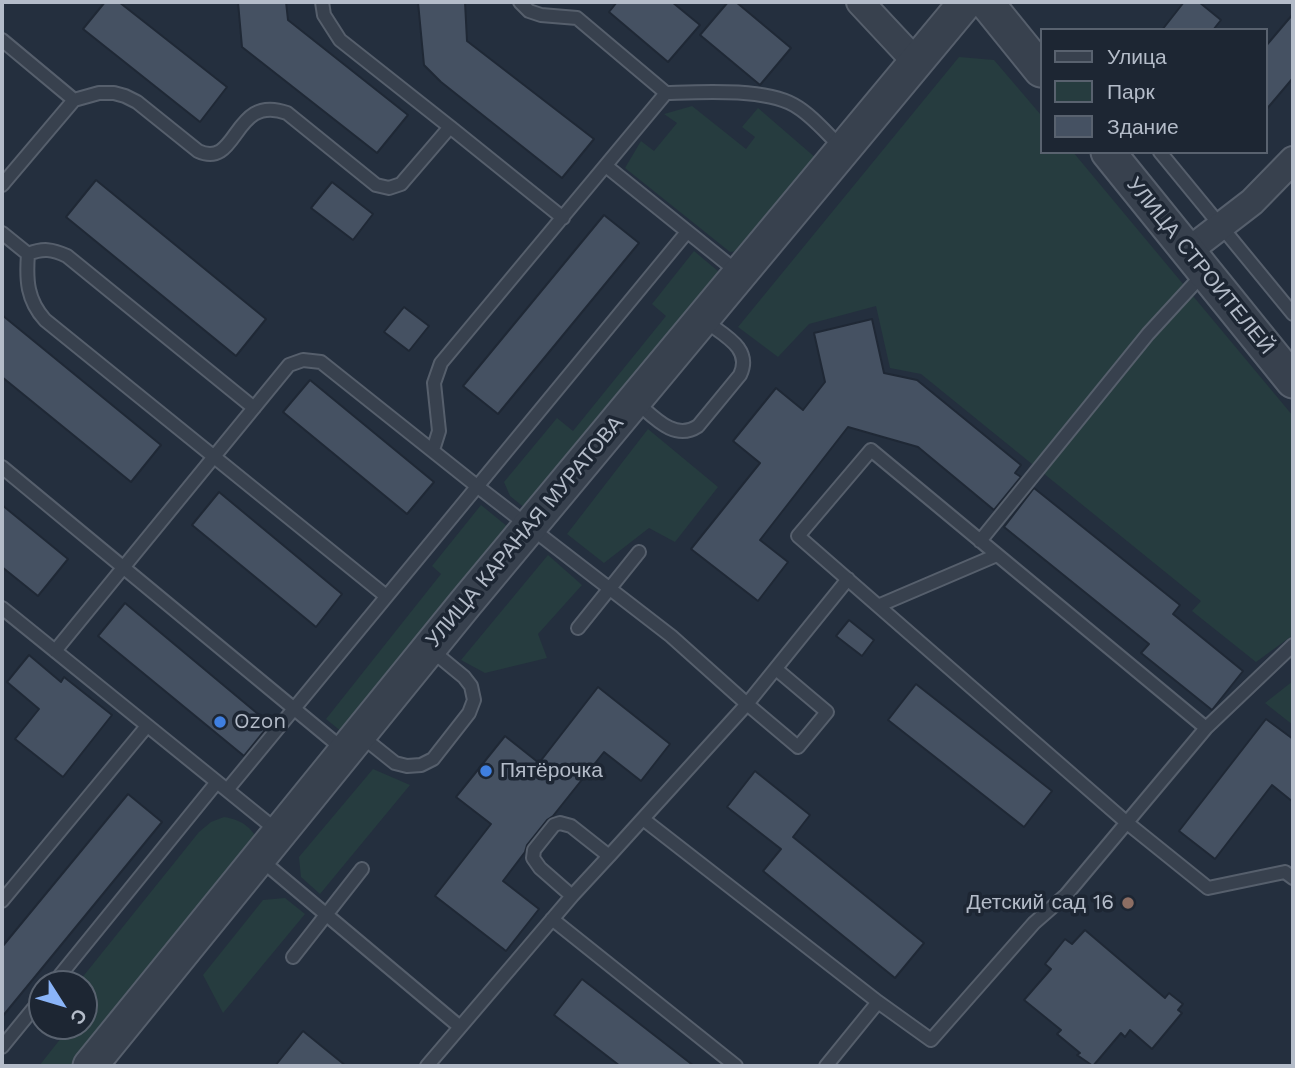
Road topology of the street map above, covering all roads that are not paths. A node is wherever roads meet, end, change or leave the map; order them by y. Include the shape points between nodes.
1 (322, 2) edge
2 (520, 2) edge
3 (860, 2) edge
4 (966, 2) edge
5 (986, 2) edge
6 (2, 40) edge
7 (917, 63) junction
8 (1040, 69) edge
9 (666, 93) junction
10 (74, 100) junction
11 (450, 127) junction
12 (842, 149) junction
13 (1110, 154) edge
14 (1162, 154) edge
15 (1293, 160) edge
16 (606, 166) junction
17 (2, 185) edge
18 (563, 218) junction
19 (1221, 226) junction
20 (687, 232) junction
21 (2, 233) edge
22 (28, 254) junction
23 (1196, 262) junction
24 (740, 274) junction
25 (1293, 314) edge
26 (703, 320) junction
27 (1293, 381) edge
28 (635, 401) junction
29 (254, 408) junction
30 (433, 450) junction
31 (215, 455) junction
32 (2, 467) edge
33 (478, 487) junction
34 (530, 527) junction
35 (981, 541) junction
36 (639, 552) dead end
37 (997, 555) junction
38 (123, 568) junction
39 (848, 579) junction
40 (610, 589) junction
41 (386, 596) junction
42 (880, 605) junction
43 (2, 608) edge
44 (578, 628) dead end
45 (1293, 645) edge
46 (429, 649) junction
47 (55, 651) junction
48 (776, 669) junction
49 (747, 704) junction
50 (293, 709) junction
51 (147, 726) junction
52 (1206, 728) junction
53 (353, 743) junction
54 (222, 786) junction
55 (643, 819) junction
56 (1126, 822) junction
57 (280, 833) junction
58 (609, 856) junction
59 (260, 859) junction
60 (362, 869) dead end
61 (1293, 878) edge
62 (572, 896) junction
63 (2, 901) edge
64 (326, 915) junction
65 (552, 919) junction
66 (293, 957) dead end
67 (65, 970) edge
68 (878, 1002) junction
69 (28, 1015) edge
70 (460, 1027) junction
71 (2, 1047) edge
72 (90, 1066) edge
73 (427, 1066) edge
74 (736, 1066) edge
75 (826, 1066) edge

1 - 11 lane via 324,15 340,40
2 - 9 lane via 541,15 577,18
3 - 7 street
4 - 7 street, УЛИЦА КАРАНАЯ МУРАТОВА
5 - 8 street
6 - 10 lane
7 - 12 street, УЛИЦА КАРАНАЯ МУРАТОВА
9 - 12 lane via 725,92 779,100 795,106
9 - 16 lane
10 - 11 lane via 99,93 125,96 207,155 224,149 250,116 274,108 287,113 376,185 389,188 411,175
10 - 17 lane
11 - 18 lane
12 - 24 street, УЛИЦА КАРАНАЯ МУРАТОВА
13 - 23 street, УЛИЦА СТРОИТЕЛЕЙ
14 - 19 lane
15 - 19 street
16 - 18 lane
16 - 20 lane
18 - 30 lane via 441,363 434,383 439,431
19 - 23 street
19 - 25 lane
20 - 24 lane
20 - 33 lane
21 - 22 lane
22 - 29 lane via 40,249 67,256
22 - 31 lane via 29,295 37,310
23 - 27 street, УЛИЦА СТРОИТЕЛЕЙ
23 - 35 lane via 1148,334
24 - 26 street, УЛИЦА КАРАНАЯ МУРАТОВА
26 - 28 street, УЛИЦА КАРАНАЯ МУРАТОВА
26 - 28 lane via 737,346 745,365 698,426 691,431 670,430
28 - 34 street, УЛИЦА КАРАНАЯ МУРАТОВА
29 - 30 lane via 289,365 303,360 321,362
29 - 31 lane
30 - 33 lane
31 - 38 lane
31 - 41 lane
32 - 38 lane
33 - 34 lane
33 - 41 lane
34 - 40 lane
34 - 46 street, УЛИЦА КАРАНАЯ МУРАТОВА
35 - 37 lane
35 - 39 lane via 871,450 798,536
36 - 40 lane
37 - 42 lane
37 - 52 lane
38 - 47 lane
38 - 50 lane
39 - 42 lane
39 - 48 lane
40 - 44 lane
40 - 49 lane
41 - 50 lane
42 - 56 lane
43 - 47 lane
45 - 52 lane
46 - 53 street, УЛИЦА КАРАНАЯ МУРАТОВА
46 - 53 lane via 464,677 474,700 433,759 407,766
47 - 51 lane
48 - 49 lane
48 - 49 lane via 827,712 797,747
49 - 55 lane
50 - 53 lane
50 - 54 lane
51 - 54 lane
51 - 63 lane
52 - 56 lane
53 - 57 street, УЛИЦА КАРАНАЯ МУРАТОВА
54 - 57 lane
54 - 67 lane
55 - 58 lane
55 - 68 lane
56 - 61 lane via 1208,888 1285,872
56 - 68 lane via 1066,895 1034,923 931,1040
57 - 59 street, УЛИЦА КАРАНАЯ МУРАТОВА
58 - 62 lane
58 - 62 lane via 571,826 554,825 533,858
59 - 64 lane
59 - 72 street, УЛИЦА КАРАНАЯ МУРАТОВА
60 - 64 lane
62 - 65 lane
64 - 66 lane
64 - 70 lane
65 - 70 lane
65 - 74 lane
68 - 75 lane
69 - 71 lane
70 - 73 lane

